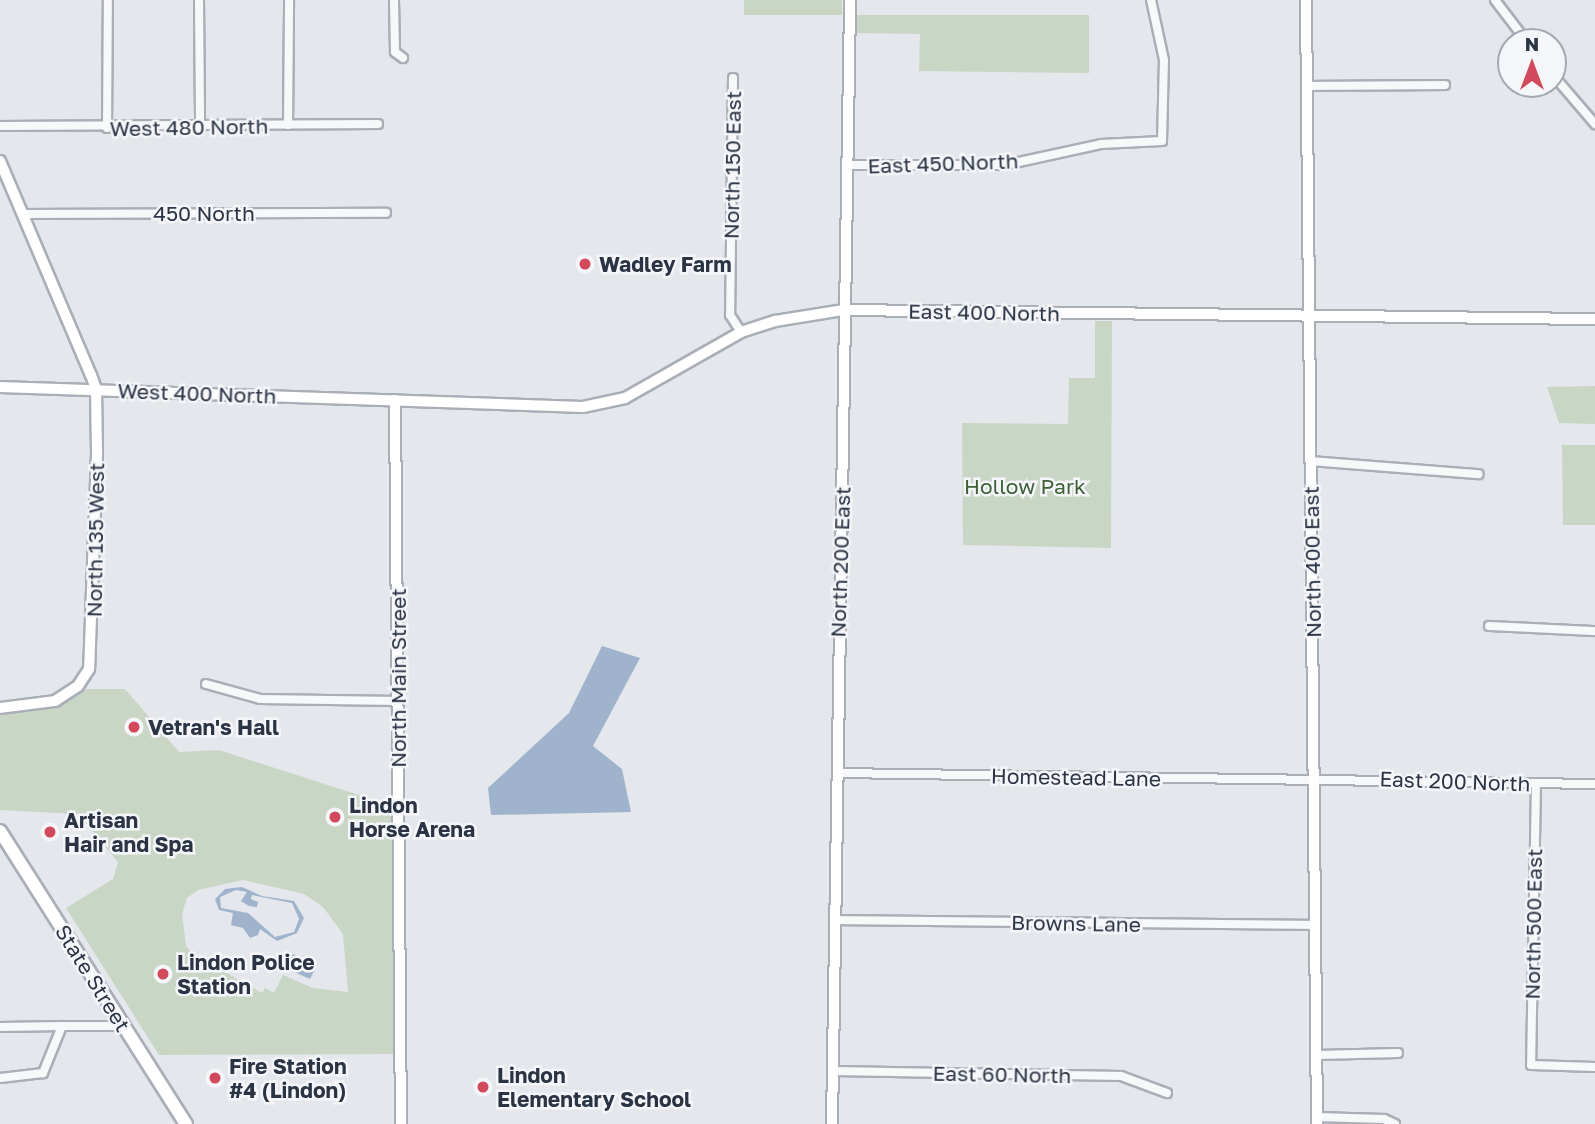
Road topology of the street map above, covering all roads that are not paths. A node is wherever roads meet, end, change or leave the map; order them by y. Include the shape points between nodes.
1 (108, 0) edge
2 (200, 0) edge
3 (289, 0) edge
4 (394, 0) edge
5 (850, 0) edge
6 (1151, 0) edge
7 (1306, 0) edge
8 (1495, 0) edge
9 (1517, 28) edge
10 (403, 58) dead end
11 (733, 78) dead end
12 (1445, 85) dead end
13 (1307, 86) junction
14 (1567, 91) edge
15 (378, 124) dead end
16 (1595, 124) edge
17 (288, 125) junction
18 (0, 126) edge
19 (200, 127) junction
20 (107, 128) junction
21 (0, 161) edge
22 (849, 165) junction
23 (386, 213) dead end
24 (22, 214) junction
25 (844, 310) junction
26 (1308, 317) junction
27 (1595, 320) edge
28 (741, 332) junction
29 (0, 387) edge
30 (96, 390) junction
31 (395, 400) junction
32 (1311, 461) junction
33 (1478, 474) dead end
34 (1489, 626) dead end
35 (1595, 631) edge
36 (206, 684) dead end
37 (398, 701) junction
38 (0, 708) edge
39 (837, 774) junction
40 (1315, 777) junction
41 (1536, 783) junction
42 (1595, 784) edge
43 (0, 831) edge
44 (835, 920) junction
45 (1316, 925) junction
46 (62, 1026) junction
47 (123, 1026) junction
48 (0, 1027) edge
49 (1398, 1053) dead end
50 (1317, 1055) junction
51 (1595, 1067) edge
52 (834, 1071) junction
53 (0, 1079) edge
54 (1167, 1093) dead end
55 (1317, 1120) edge
56 (186, 1124) edge
57 (401, 1124) edge
58 (832, 1124) edge
59 (1395, 1124) edge

1 - 20 street
2 - 19 street
3 - 17 street
4 - 10 street via 395,52
5 - 22 street, North 200 East
6 - 22 street, East 450 North via 1164,60 1162,141 1101,144 1005,165
7 - 13 street, North 400 East
8 - 9 street
11 - 28 street, North 150 East via 730,315
12 - 13 street
13 - 26 street, North 400 East
14 - 16 street
15 - 17 street, West 480 North
17 - 19 street, West 480 North
18 - 20 street, West 480 North
19 - 20 street, West 480 North
21 - 24 street
22 - 25 street, North 200 East
23 - 24 street, 450 North
24 - 30 street
25 - 26 street, East 400 North
25 - 28 street, East 400 North via 775,321
25 - 39 street, North 200 East
26 - 27 street, East 400 North
26 - 32 street, North 400 East
28 - 31 street, East 400 North via 625,398 583,407
29 - 30 street, West 400 North
30 - 31 street, West 400 North
30 - 38 street, North 135 West via 89,669 78,686 45,706
31 - 37 street, North Main Street
32 - 33 street
32 - 40 street, North 400 East
34 - 35 street
36 - 37 street via 260,699
37 - 57 street, North Main Street
39 - 40 street, Homestead Lane
39 - 44 street, North 200 East
40 - 41 street, East 200 North
40 - 45 street, North 400 East
41 - 42 street, East 200 North
41 - 51 street, North 500 East via 1531,1065
43 - 47 main road, State Street
44 - 45 street, Browns Lane
44 - 52 street, North 200 East
45 - 50 street, North 400 East
46 - 47 street
46 - 48 street
46 - 53 street via 43,1073
47 - 56 main road, State Street
49 - 50 street
50 - 55 street, North 400 East
52 - 54 street, East 60 North via 1121,1076
52 - 58 street, North 200 East
55 - 59 street via 1384,1119

